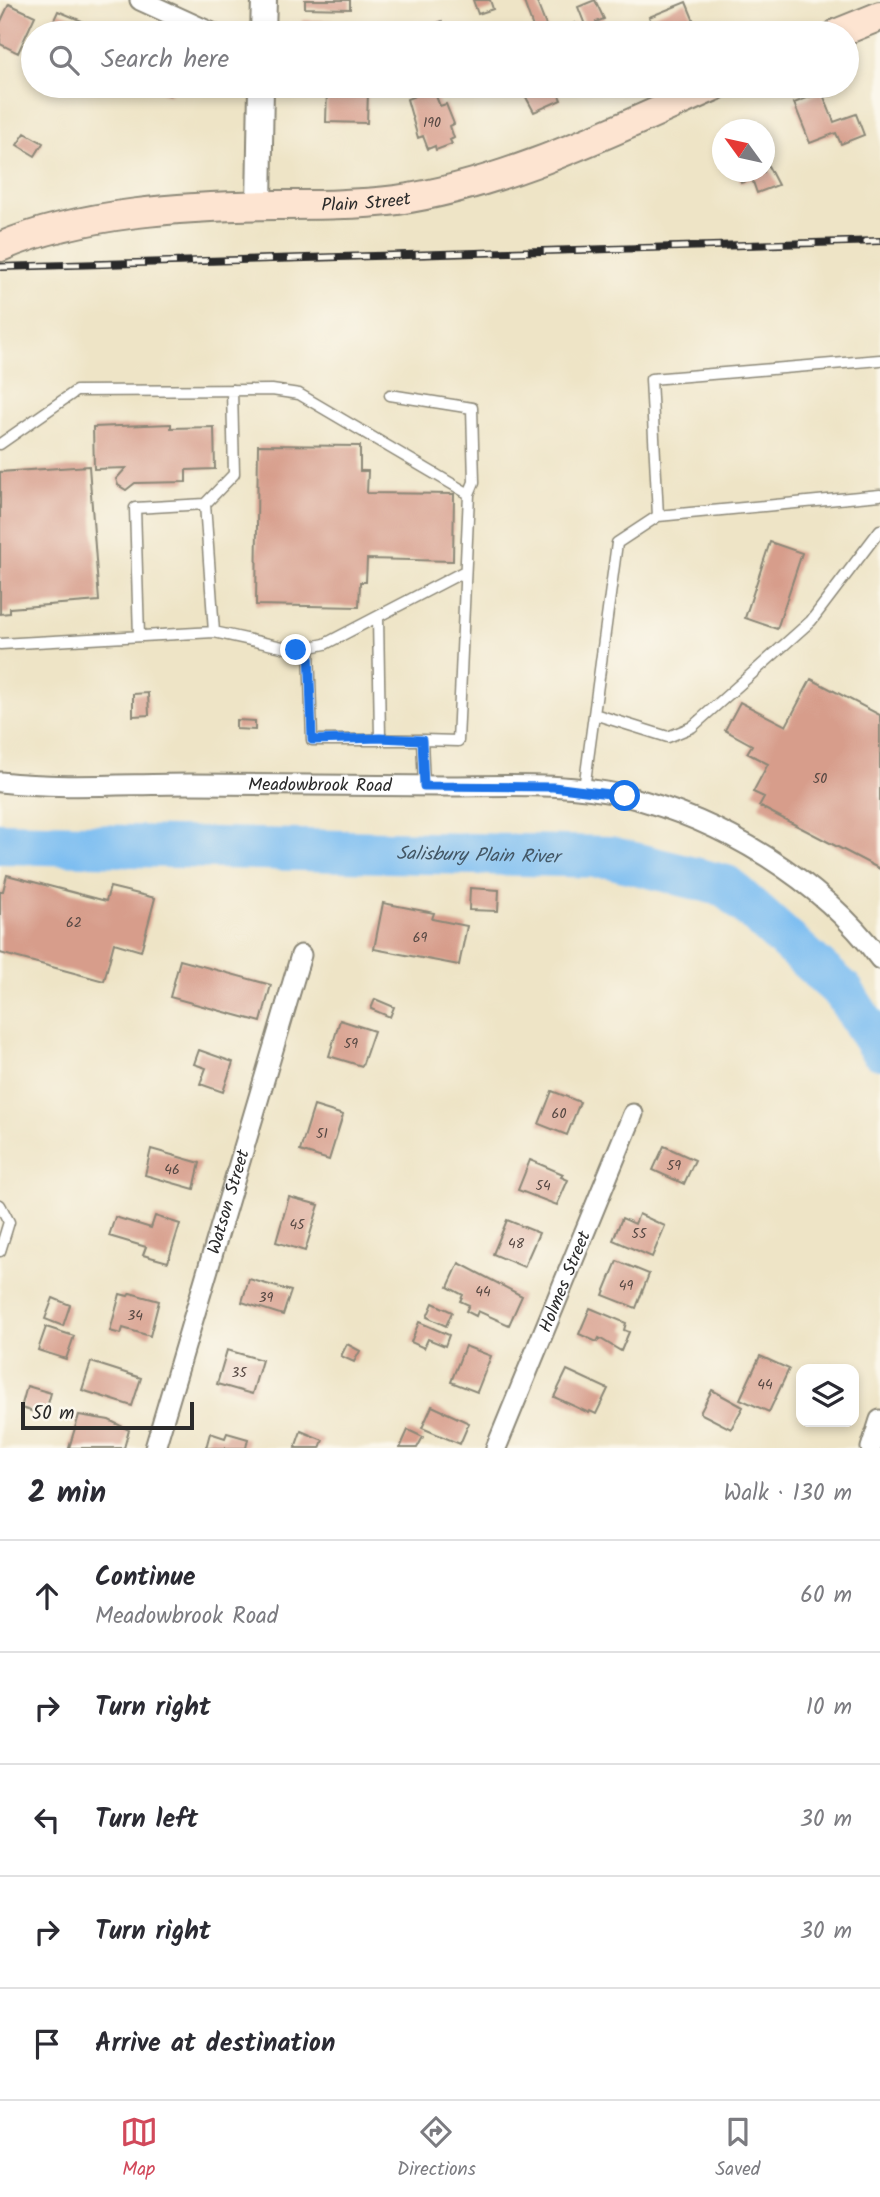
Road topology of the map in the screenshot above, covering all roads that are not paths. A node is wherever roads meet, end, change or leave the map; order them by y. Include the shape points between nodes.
1 (140, 0) edge
2 (264, 0) edge
3 (880, 16) edge
4 (186, 21) edge
5 (263, 21) edge
6 (859, 24) edge
7 (261, 98) edge
8 (687, 98) edge
9 (259, 206) junction
10 (0, 247) edge
11 (880, 360) edge
12 (232, 390) junction
13 (390, 395) dead end
14 (0, 444) edge
15 (469, 495) junction
16 (880, 495) edge
17 (205, 504) junction
18 (659, 516) junction
19 (880, 530) edge
20 (465, 571) junction
21 (378, 617) junction
22 (214, 632) junction
23 (139, 636) junction
24 (0, 644) edge
25 (309, 648) junction
26 (594, 714) junction
27 (380, 738) junction
28 (422, 740) junction
29 (0, 782) edge
30 (424, 786) junction
31 (583, 790) junction
32 (301, 955) dead end
33 (880, 959) edge
34 (633, 1114) dead end
35 (0, 1205) edge
36 (0, 1251) edge
37 (880, 1420) edge
38 (155, 1448) edge
39 (496, 1448) edge
40 (871, 1448) edge

1 - 4 street
2 - 5 street
3 - 6 main road
7 - 9 street
8 - 9 main road, Plain Street via 568,148 446,190 376,202
9 - 10 main road, Plain Street via 118,216
11 - 18 lane via 652,379
12 - 14 lane via 76,391
12 - 15 lane via 299,394
12 - 17 lane via 234,474
13 - 15 lane via 472,408 474,482
15 - 20 lane
16 - 18 lane
17 - 22 lane
17 - 23 lane via 135,508
18 - 26 lane via 617,543
19 - 26 lane via 811,621 692,727 668,737
20 - 21 lane
20 - 28 lane via 458,741
21 - 25 lane
21 - 27 lane
22 - 23 lane
22 - 25 lane via 296,650
23 - 24 lane
25 - 27 lane via 312,740
26 - 31 lane
27 - 28 lane
28 - 30 lane
29 - 30 street, Meadowbrook Road via 66,788
30 - 31 street, Meadowbrook Road
31 - 33 street, Meadowbrook Road via 625,796 739,841 789,871 832,906
32 - 38 street, Watson Street
34 - 39 street, Holmes Street
35 - 36 lane via 9,1222
37 - 40 street

